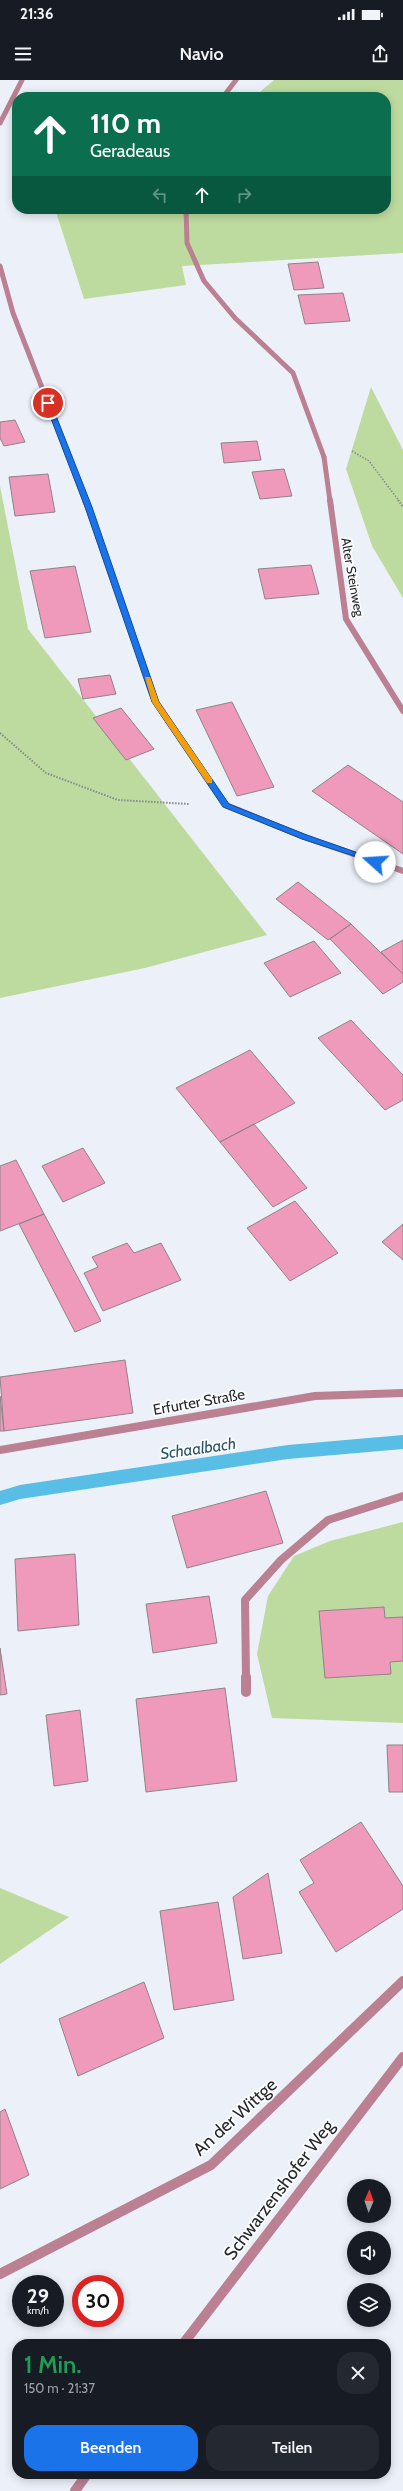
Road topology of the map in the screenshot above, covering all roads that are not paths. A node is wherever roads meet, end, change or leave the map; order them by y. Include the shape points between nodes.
1 (236, 80) edge
2 (20, 82) edge
3 (15, 92) edge
4 (227, 92) edge
5 (12, 98) edge
6 (0, 123) edge
7 (186, 214) edge
8 (0, 266) edge
9 (3, 288) edge
10 (403, 711) edge
11 (403, 871) edge
12 (403, 1393) edge
13 (0, 1450) edge
14 (403, 1496) edge
15 (246, 1692) dead end
16 (403, 1982) edge
17 (403, 2057) edge
18 (0, 2274) edge
19 (187, 2339) edge
20 (83, 2479) edge
21 (75, 2491) edge

1 - 4 street
2 - 3 street
5 - 6 street
7 - 10 street, Alter Steinweg via 187,243 204,281 235,318 293,373 324,457 346,619
8 - 9 street
9 - 11 street via 88,507 156,702 226,806 304,837
12 - 13 street, Erfurter Straße via 315,1396
14 - 15 street via 328,1520 281,1560 245,1600
16 - 18 street, An der Wittge via 211,2165
17 - 19 street, Schwarzenshofer Weg
20 - 21 street

